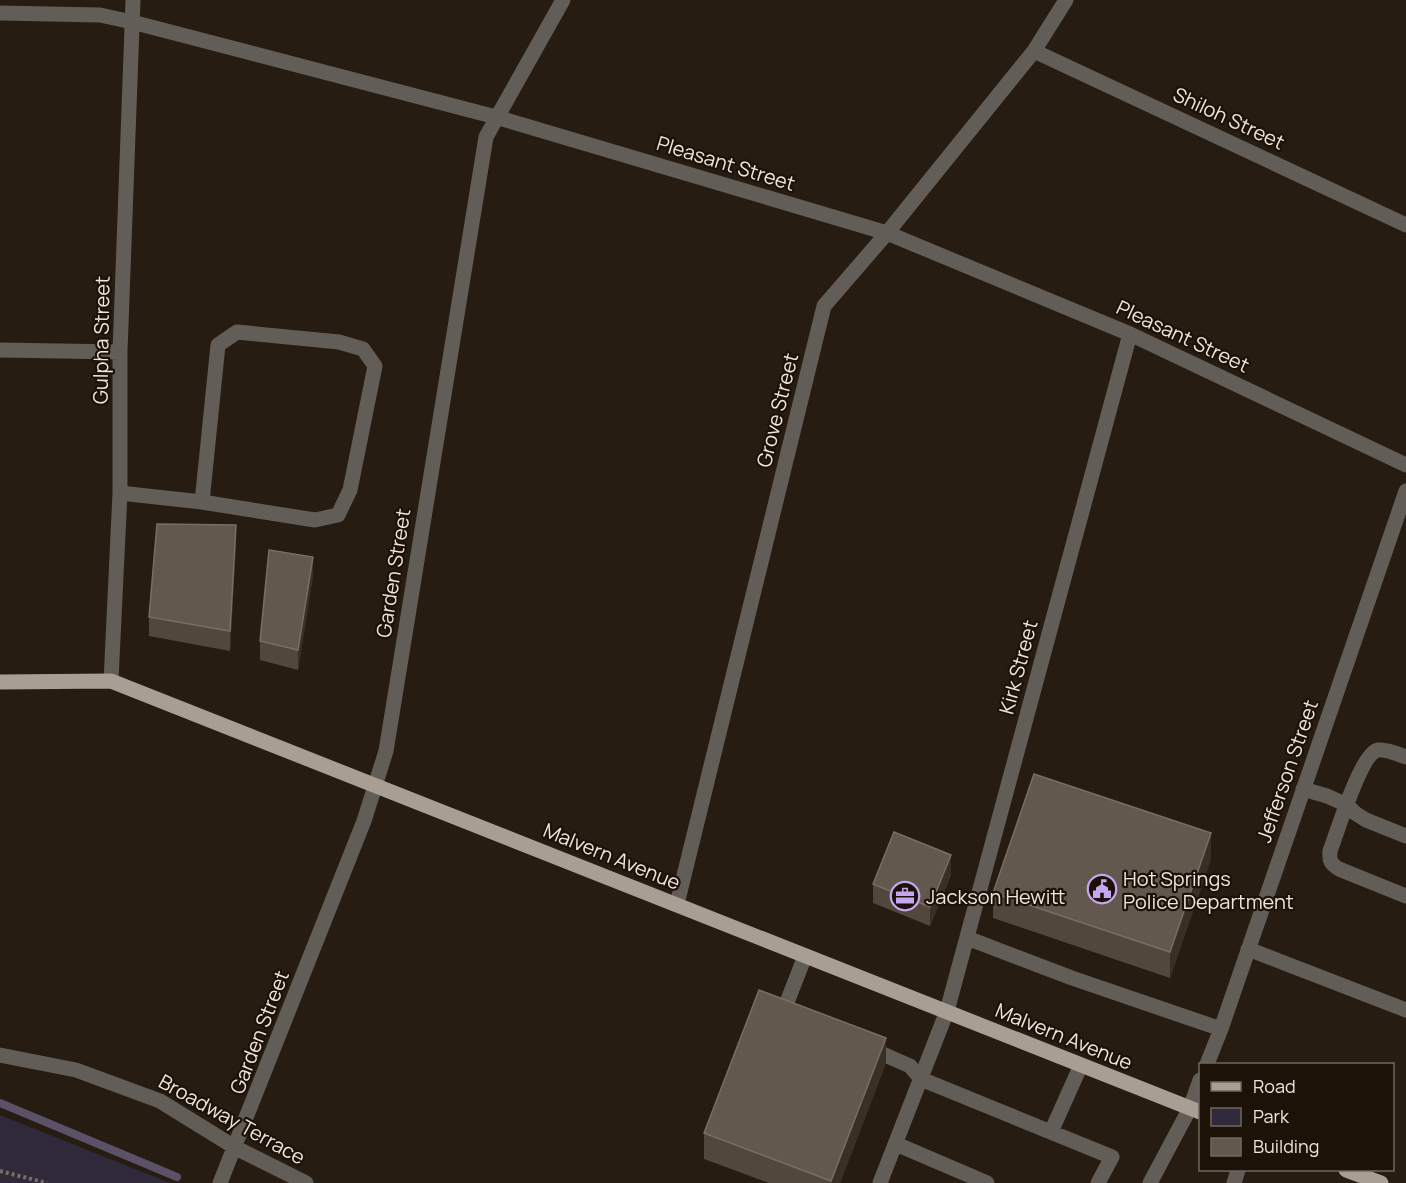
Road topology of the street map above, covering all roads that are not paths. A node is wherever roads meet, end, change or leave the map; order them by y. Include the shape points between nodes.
1 (133, 0) edge
2 (563, 0) edge
3 (1066, 0) edge
4 (0, 13) edge
5 (132, 22) junction
6 (1034, 51) junction
7 (496, 117) junction
8 (1406, 225) edge
9 (887, 233) junction
10 (1130, 334) junction
11 (0, 350) edge
12 (120, 352) junction
13 (1406, 465) edge
14 (1406, 492) edge
15 (120, 493) junction
16 (202, 502) junction
17 (111, 681) junction
18 (0, 682) edge
19 (1406, 757) edge
20 (376, 785) junction
21 (1303, 789) junction
22 (1347, 805) junction
23 (1406, 836) edge
24 (1406, 896) edge
25 (677, 904) junction
26 (967, 938) junction
27 (1248, 949) junction
28 (805, 956) junction
29 (1406, 1010) edge
30 (946, 1011) junction
31 (805, 1020) edge
32 (1221, 1029) junction
33 (858, 1043) edge
34 (0, 1054) edge
35 (1208, 1063) edge
36 (1081, 1065) junction
37 (921, 1079) junction
38 (1199, 1086) edge
39 (1195, 1110) edge
40 (1051, 1132) junction
41 (896, 1144) junction
42 (236, 1148) junction
43 (1349, 1171) edge
44 (220, 1183) edge
45 (306, 1183) edge
46 (880, 1183) edge
47 (987, 1183) edge
48 (1098, 1183) edge
49 (1150, 1183) edge
50 (1381, 1183) edge

1 - 5 street, Gulpha Street
2 - 7 street, Garden Street
3 - 6 street, Grove Street
4 - 5 street, Pleasant Street via 100,15
5 - 7 street, Pleasant Street
5 - 12 street, Gulpha Street
6 - 8 street, Shiloh Street
6 - 9 street, Grove Street
7 - 9 street, Pleasant Street
7 - 20 street, Garden Street via 486,137 386,750
9 - 10 street, Pleasant Street
9 - 25 street, Grove Street via 824,306
10 - 13 street, Pleasant Street
10 - 26 street, Kirk Street
11 - 12 street
12 - 15 street, Gulpha Street
14 - 21 street, Jefferson Street
15 - 16 street
15 - 17 street, Gulpha Street
16 - 16 street via 315,520 338,515 350,489 375,366 363,349 339,342 237,332 218,345
17 - 18 main road, Malvern Avenue
17 - 20 main road, Malvern Avenue
19 - 22 street via 1377,750 1369,755
20 - 25 main road, Malvern Avenue
20 - 42 street, Garden Street
21 - 22 street
21 - 27 street, Jefferson Street
22 - 23 street via 1366,820
22 - 24 street via 1330,851 1332,864
25 - 28 main road, Malvern Avenue
26 - 30 street, Kirk Street
26 - 32 street
27 - 29 street
27 - 32 street, Jefferson Street
28 - 30 main road, Malvern Avenue
28 - 31 street via 784,1010
30 - 36 main road, Malvern Avenue
30 - 37 street, Kirk Street
32 - 35 street, Jefferson Street
33 - 37 street via 910,1066
34 - 42 street, Broadway Terrace via 76,1070 160,1101
36 - 39 main road, Malvern Avenue
36 - 40 street
37 - 40 street
37 - 41 street, Kirk Street
38 - 39 street
39 - 49 street
40 - 48 street via 1112,1157
41 - 46 street, Kirk Street
41 - 47 street
42 - 44 street, Garden Street
42 - 45 street, Broadway Terrace
43 - 50 main road

